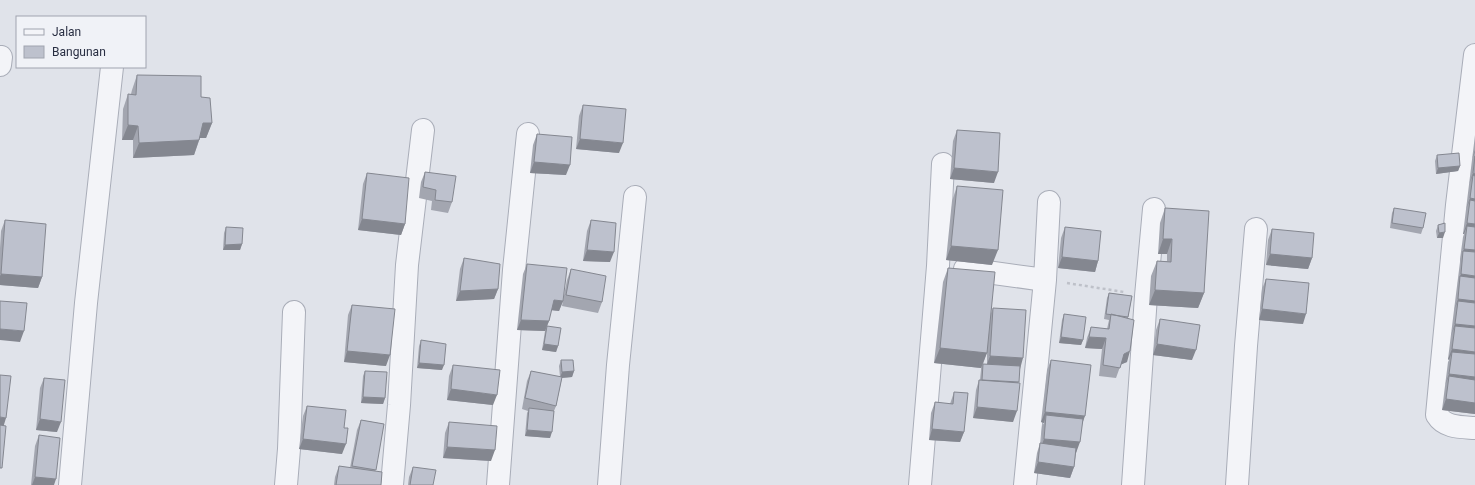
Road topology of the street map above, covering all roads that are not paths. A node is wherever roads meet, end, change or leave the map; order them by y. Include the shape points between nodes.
1 (1475, 55) edge
2 (112, 68) edge
3 (423, 130) dead end
4 (528, 134) dead end
5 (943, 164) dead end
6 (635, 197) dead end
7 (1049, 202) dead end
8 (1154, 209) dead end
9 (1256, 229) dead end
10 (938, 266) junction
11 (1045, 280) junction
12 (294, 312) dead end
13 (1475, 428) edge
14 (70, 485) edge
15 (286, 485) edge
16 (392, 485) edge
17 (498, 485) edge
18 (609, 485) edge
19 (920, 485) edge
20 (1025, 485) edge
21 (1134, 485) edge
22 (1237, 485) edge

1 - 13 street via 1457,205 1437,415 1441,421 1451,426
2 - 14 street via 86,303
3 - 16 street via 407,265
4 - 17 street
5 - 10 street
6 - 18 street
7 - 11 street
8 - 21 street
9 - 22 street
10 - 11 street
10 - 19 street
11 - 20 street
12 - 15 street

